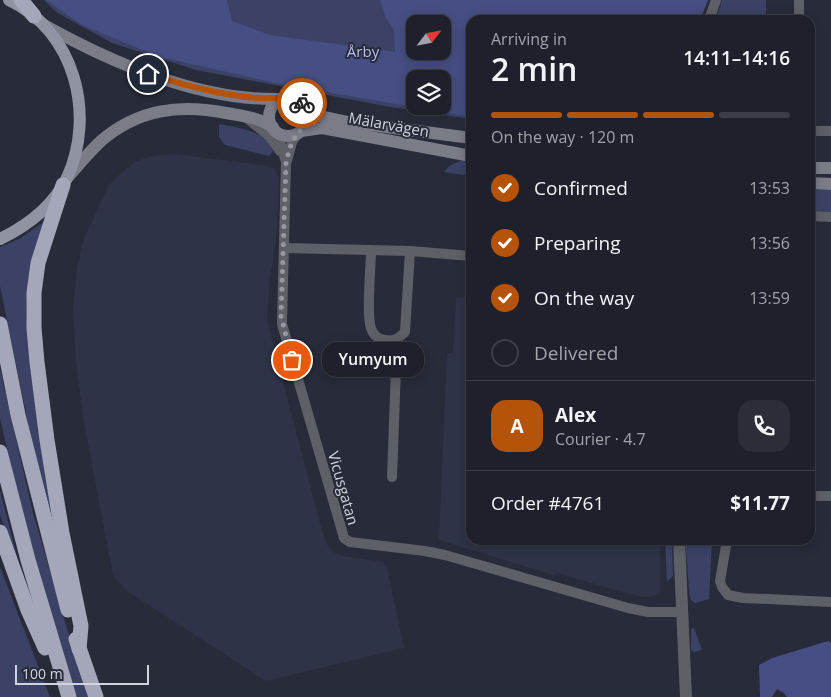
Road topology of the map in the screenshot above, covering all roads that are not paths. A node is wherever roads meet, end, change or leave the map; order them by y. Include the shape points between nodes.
1 (9, 0) edge
2 (21, 0) edge
3 (716, 0) edge
4 (799, 0) edge
5 (711, 15) edge
6 (799, 15) edge
7 (39, 21) junction
8 (281, 99) junction
9 (306, 110) junction
10 (244, 116) junction
11 (275, 129) junction
12 (815, 131) edge
13 (831, 131) edge
14 (300, 132) junction
15 (466, 137) edge
16 (466, 155) edge
17 (286, 162) junction
18 (815, 168) edge
19 (831, 168) edge
20 (65, 182) junction
21 (815, 183) edge
22 (831, 184) edge
23 (815, 216) edge
24 (831, 217) edge
25 (0, 239) edge
26 (284, 248) junction
27 (372, 250) junction
28 (410, 251) junction
29 (466, 256) edge
30 (0, 324) edge
31 (397, 340) junction
32 (0, 452) edge
33 (392, 477) dead end
34 (815, 496) edge
35 (831, 496) edge
36 (0, 532) edge
37 (679, 545) edge
38 (726, 545) edge
39 (831, 602) edge
40 (682, 612) junction
41 (79, 649) junction
42 (68, 697) edge
43 (96, 697) edge
44 (686, 697) edge

1 - 7 main road
2 - 7 highway
3 - 5 street
4 - 6 street
7 - 8 main road via 134,69 229,95
7 - 20 main road via 58,43 77,87 81,120 76,154
8 - 9 main road via 294,99
8 - 11 main road via 270,111 270,121
9 - 14 main road via 306,122
9 - 15 main road, Mälarvägen via 348,122
10 - 11 main road via 259,119
10 - 17 street via 269,136
10 - 20 main road via 180,108 152,112 124,124 101,142
11 - 14 main road via 289,136
11 - 17 street, Vicusgatan
12 - 13 street
14 - 16 main road, Mälarvägen via 322,128
14 - 17 street, Vicusgatan via 292,142
17 - 26 street, Vicusgatan
18 - 19 main road
20 - 25 main road via 45,208 23,227
20 - 41 highway via 38,263 34,328 47,440 81,626
21 - 22 main road
23 - 24 street
26 - 27 street
26 - 40 street, Vicusgatan via 282,324 339,527 346,540 445,555 628,608 648,612
27 - 28 street
27 - 31 street via 371,328 378,338
28 - 29 street
28 - 31 street via 405,332
30 - 41 highway via 20,424
31 - 33 street
32 - 42 highway
34 - 35 street
36 - 42 highway via 28,610
37 - 40 street
38 - 39 street via 720,581 728,595
40 - 44 street
41 - 43 highway

